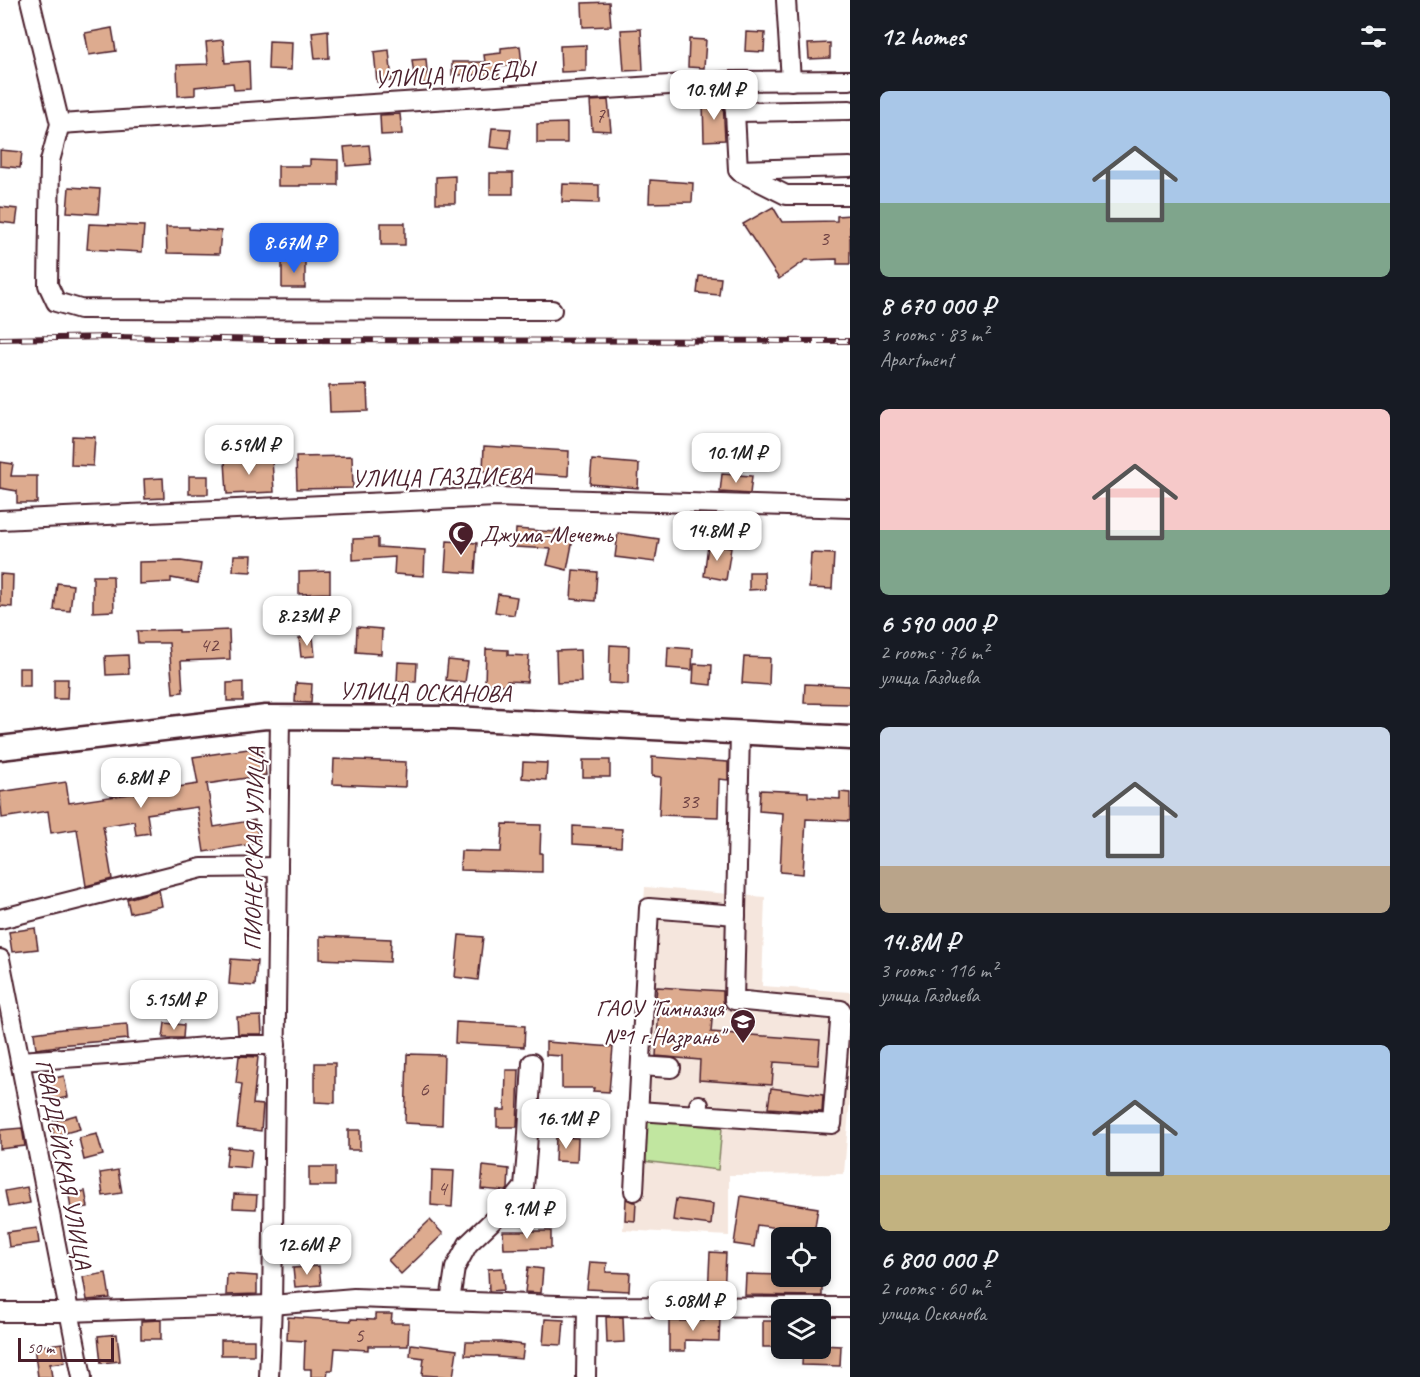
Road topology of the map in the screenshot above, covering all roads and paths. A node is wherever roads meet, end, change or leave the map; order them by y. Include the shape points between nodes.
1 (30, 0) edge
2 (786, 0) edge
3 (850, 80) edge
4 (732, 81) junction
5 (792, 81) junction
6 (850, 111) edge
7 (735, 112) junction
8 (60, 124) junction
9 (850, 166) edge
10 (738, 170) junction
11 (850, 195) edge
12 (552, 310) dead end
13 (850, 508) edge
14 (0, 520) edge
15 (280, 717) junction
16 (740, 733) junction
17 (850, 738) edge
18 (0, 748) edge
19 (278, 867) junction
20 (736, 915) junction
21 (0, 918) edge
22 (0, 959) edge
23 (276, 1045) junction
24 (20, 1061) junction
25 (532, 1064) dead end
26 (641, 1066) junction
27 (671, 1068) dead end
28 (638, 1111) junction
29 (634, 1191) dead end
30 (450, 1301) junction
31 (272, 1305) junction
32 (587, 1306) junction
33 (850, 1307) edge
34 (0, 1312) edge
35 (68, 1312) junction
36 (82, 1377) edge
37 (269, 1377) edge
38 (586, 1377) edge

1 - 8 street
2 - 5 street
3 - 5 street, УЛИЦА ПОБЕДЫ
4 - 5 street, УЛИЦА ПОБЕДЫ
4 - 7 street
4 - 8 street, УЛИЦА ПОБЕДЫ
6 - 7 street
7 - 10 street
8 - 12 street via 50,161 48,285 56,302 80,309
9 - 10 street
10 - 11 street via 786,195
13 - 14 street, УЛИЦА ГАЗДИЕВА via 496,497
15 - 16 main road, УЛИЦА ОСКАНОВА via 453,718
15 - 18 main road, УЛИЦА ОСКАНОВА
15 - 19 street, ПИОНЕРСКАЯ УЛИЦА
16 - 17 main road, УЛИЦА ОСКАНОВА
16 - 20 street
19 - 21 street via 202,868
19 - 23 street, ПИОНЕРСКАЯ УЛИЦА
20 - 26 street via 649,908
20 - 28 street via 734,1000 841,1010 832,1124 698,1110
22 - 24 street, ГВАРДЕЙСКАЯ УЛИЦА
23 - 24 street
23 - 31 street, ПИОНЕРСКАЯ УЛИЦА
24 - 35 street, ГВАРДЕЙСКАЯ УЛИЦА
25 - 30 street via 524,1187 468,1244 455,1268
26 - 27 street
26 - 28 street
28 - 29 street
30 - 31 street via 354,1298
30 - 32 street
31 - 35 street
31 - 37 street, ПИОНЕРСКАЯ УЛИЦА
32 - 33 street
32 - 38 street
34 - 35 street
35 - 36 street, ГВАРДЕЙСКАЯ УЛИЦА

